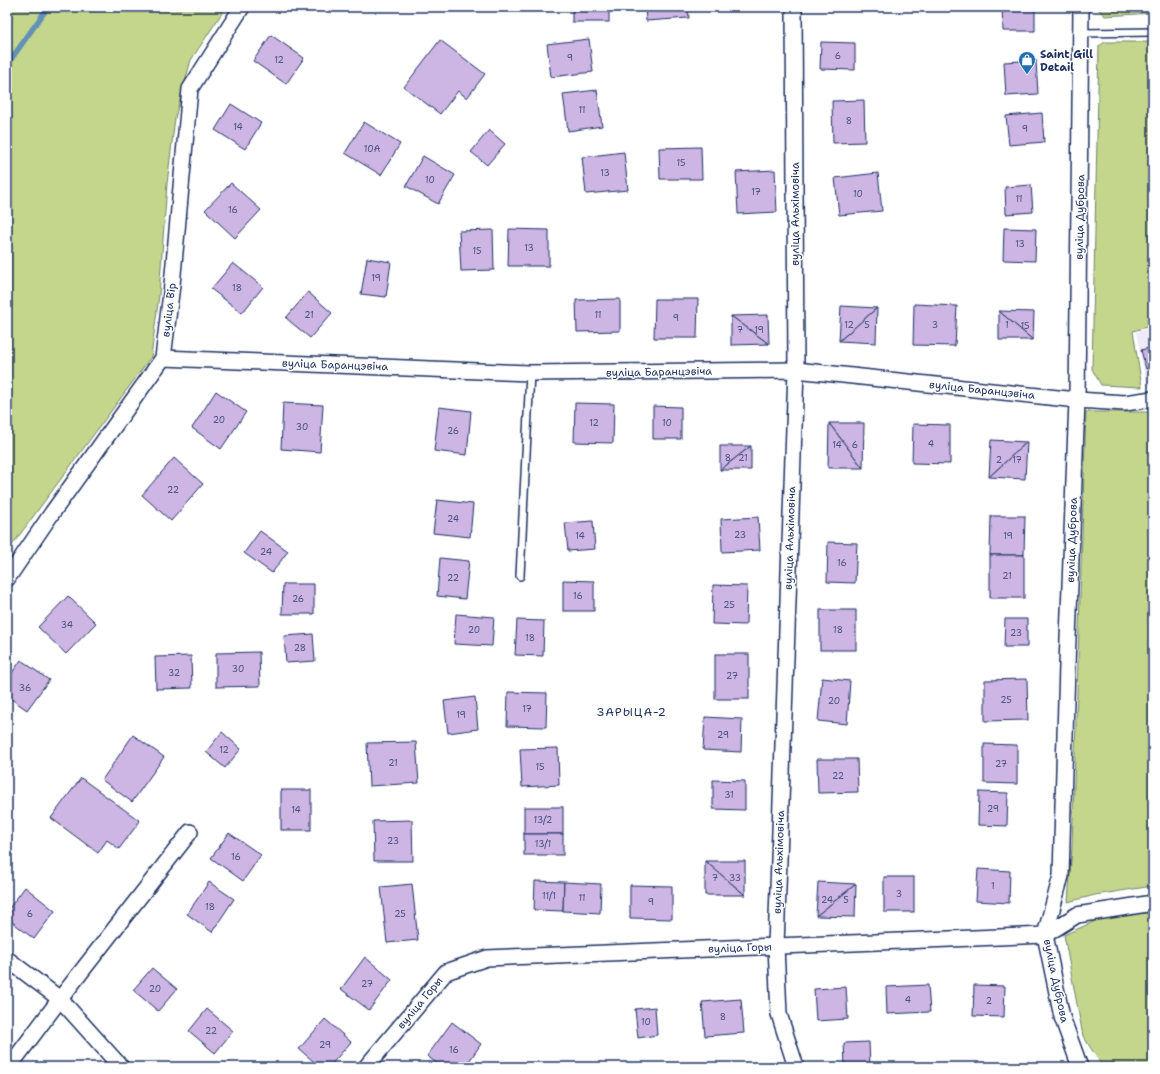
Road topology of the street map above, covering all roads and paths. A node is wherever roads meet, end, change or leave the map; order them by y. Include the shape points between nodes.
1 (242, 7) edge
2 (794, 7) edge
3 (1081, 7) edge
4 (1153, 32) edge
5 (1082, 33) junction
6 (163, 358) junction
7 (796, 370) junction
8 (530, 373) junction
9 (1153, 399) edge
10 (1077, 400) junction
11 (520, 576) dead end
12 (7, 579) edge
13 (190, 832) dead end
14 (1153, 903) edge
15 (1045, 935) junction
16 (776, 946) junction
17 (7, 959) edge
18 (60, 999) junction
19 (9, 1067) edge
20 (121, 1067) edge
21 (366, 1067) edge
22 (796, 1067) edge
23 (1080, 1067) edge

1 - 6 street, вуліца Вір via 190,89
2 - 7 street, вуліца Альхімовіча
3 - 5 street, вуліца Дуброва
4 - 5 lane
5 - 10 street, вуліца Дуброва
6 - 8 street, вуліца Баранцэвіча
6 - 12 street, вуліца Вір
7 - 8 street, вуліца Баранцэвіча
7 - 10 street, вуліца Баранцэвіча
7 - 16 street, вуліца Альхімовіча
8 - 11 lane
9 - 10 street, вуліца Баранцэвіча via 1125,403
10 - 15 street, вуліца Дуброва via 1061,876
13 - 18 street
14 - 15 street, вуліца Горы via 1078,915
15 - 16 street, вуліца Горы
15 - 23 street, вуліца Дуброва via 1062,1017
16 - 21 street, вуліца Горы via 487,958 446,972
16 - 22 street, вуліца Альхімовіча via 779,1014
17 - 18 street
18 - 19 street
18 - 20 street

